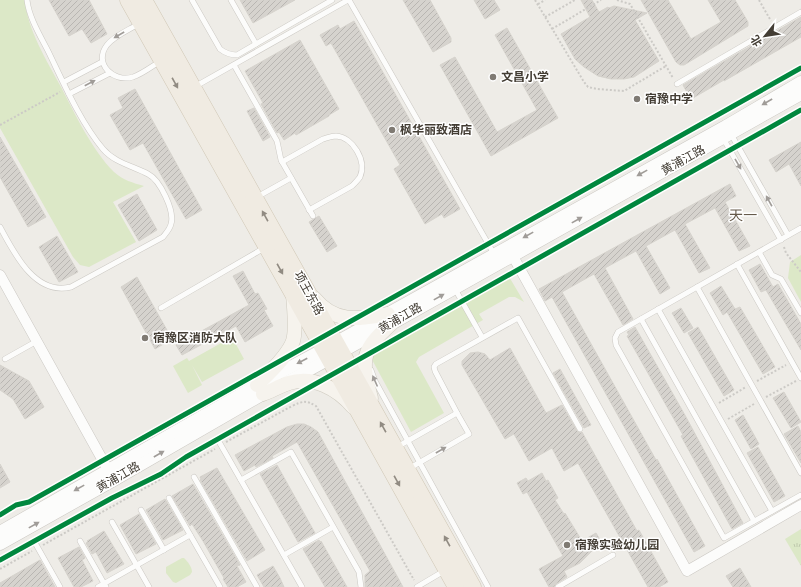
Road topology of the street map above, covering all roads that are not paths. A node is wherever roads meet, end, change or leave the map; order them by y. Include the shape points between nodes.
1 (27, 0) edge
2 (128, 0) edge
3 (144, 0) edge
4 (192, 0) edge
5 (231, 0) edge
6 (332, 0) edge
7 (349, 0) edge
8 (801, 12) edge
9 (147, 19) junction
10 (256, 44) junction
11 (168, 57) junction
12 (102, 62) junction
13 (234, 65) junction
14 (110, 73) junction
15 (64, 82) junction
16 (676, 82) road end
17 (801, 82) edge
18 (193, 88) junction
19 (69, 94) junction
20 (801, 94) edge
21 (725, 132) junction
22 (282, 162) junction
23 (291, 178) junction
24 (249, 202) junction
25 (309, 210) junction
26 (313, 216) dead end
27 (0, 227) edge
28 (801, 228) edge
29 (788, 235) junction
30 (781, 240) junction
31 (273, 243) junction
32 (510, 251) junction
33 (759, 252) junction
34 (494, 254) junction
35 (737, 264) junction
36 (0, 275) edge
37 (452, 284) junction
38 (697, 287) junction
39 (300, 291) junction
40 (161, 308) dead end
41 (658, 309) junction
42 (801, 313) edge
43 (390, 318) junction
44 (641, 319) junction
45 (482, 337) junction
46 (37, 341) junction
47 (333, 351) junction
48 (369, 354) dead end
49 (5, 359) dead end
50 (801, 378) edge
51 (260, 390) junction
52 (367, 413) junction
53 (457, 413) junction
54 (580, 429) dead end
55 (218, 440) dead end
56 (401, 445) junction
57 (413, 466) junction
58 (801, 473) edge
59 (111, 476) junction
60 (194, 477) dead end
61 (241, 480) junction
62 (801, 495) edge
63 (169, 498) dead end
64 (801, 505) edge
65 (141, 510) dead end
66 (772, 511) junction
67 (754, 521) junction
68 (112, 522) dead end
69 (333, 527) junction
70 (0, 532) edge
71 (190, 535) junction
72 (34, 541) dead end
73 (80, 541) dead end
74 (0, 544) edge
75 (164, 550) junction
76 (284, 555) junction
77 (613, 556) dead end
78 (459, 563) junction
79 (136, 565) junction
80 (105, 585) edge
81 (477, 585) edge
82 (60, 587) edge
83 (98, 587) edge
84 (148, 587) edge
85 (220, 587) edge
86 (257, 587) edge
87 (302, 587) edge
88 (361, 587) edge
89 (418, 587) edge
90 (456, 587) edge
91 (488, 587) edge
92 (558, 587) edge

1 - 15 lane via 34,24
2 - 9 main road, 项王东路
3 - 9 main road, 项王东路
4 - 10 lane via 220,49 226,54 237,55
5 - 10 lane
6 - 10 lane
7 - 13 lane
7 - 34 lane
8 - 16 lane
9 - 11 main road, 项王东路
9 -> 12 lane via 113,38 102,54
11 - 14 lane via 133,77 124,78
11 - 18 main road, 项王东路
11 -> 24 main road, 项王东路
12 - 14 lane
12 - 15 lane
13 - 18 lane
13 - 22 lane via 277,142
19 -> 14 lane
15 - 19 lane
17 -> 21 street, 黄浦江路
18 - 24 main road, 项王东路
19 - 27 lane via 90,132 104,150 115,160 150,175 161,189 173,216 171,226 163,237 71,287 62,289 36,279 22,264
20 - 21 street, 黄浦江路
29 -> 21 lane
21 -> 30 lane
21 - 32 street, 黄浦江路
22 - 23 lane
22 - 25 lane via 323,138 343,138 355,148 361,163 358,181
23 - 24 lane
23 - 25 lane
24 - 31 main road, 项王东路
25 - 26 lane
28 - 29 lane
29 - 30 lane
30 - 33 lane
31 - 39 main road, 项王东路
31 - 40 lane
32 - 34 street, 黄浦江路
32 - 37 street, 黄浦江路
32 - 64 street via 687,571
33 - 35 lane
33 - 42 lane via 772,275 781,279
34 - 37 street, 黄浦江路
35 - 38 lane
35 - 50 lane
36 - 46 street
37 - 43 street, 黄浦江路
37 - 45 lane
38 - 41 lane
38 - 58 lane
39 - 43 main road via 332,314 345,318
39 - 47 main road, 项王东路
39 - 51 main road via 294,319 293,341
41 - 44 lane
41 - 66 lane
43 - 47 street, 黄浦江路
43 - 52 main road via 365,356
44 - 67 lane
44 - 67 lane via 618,332 615,338 616,345 724,538
45 - 53 lane via 434,367
45 - 54 lane via 518,318
46 - 49 lane
46 - 59 street
47 - 51 street, 黄浦江路
47 - 52 main road, 项王东路
56 -> 48 lane via 370,369
51 - 52 main road via 304,381 318,382
51 - 59 street, 黄浦江路
56 -> 52 main road, 项王东路
52 -> 78 main road, 项王东路
53 - 56 lane
57 -> 53 lane via 469,434
55 - 61 lane
56 - 57 main road, 项王东路
78 -> 57 main road, 项王东路
59 -> 70 street, 黄浦江路
74 -> 59 street, 黄浦江路
60 - 86 lane
61 - 69 lane via 291,452
61 - 76 lane
62 - 66 lane
63 - 71 lane
65 - 75 lane
66 - 67 lane
68 - 79 lane
69 - 76 lane
69 - 88 lane via 359,572
71 - 75 lane
71 - 85 lane
72 - 82 lane
73 - 80 lane
75 - 79 lane
76 - 87 lane
77 - 92 lane
78 - 81 main road, 项王东路
78 - 89 lane
78 - 90 main road, 项王东路
79 - 80 lane
79 - 84 lane
80 - 83 lane
81 - 91 lane

